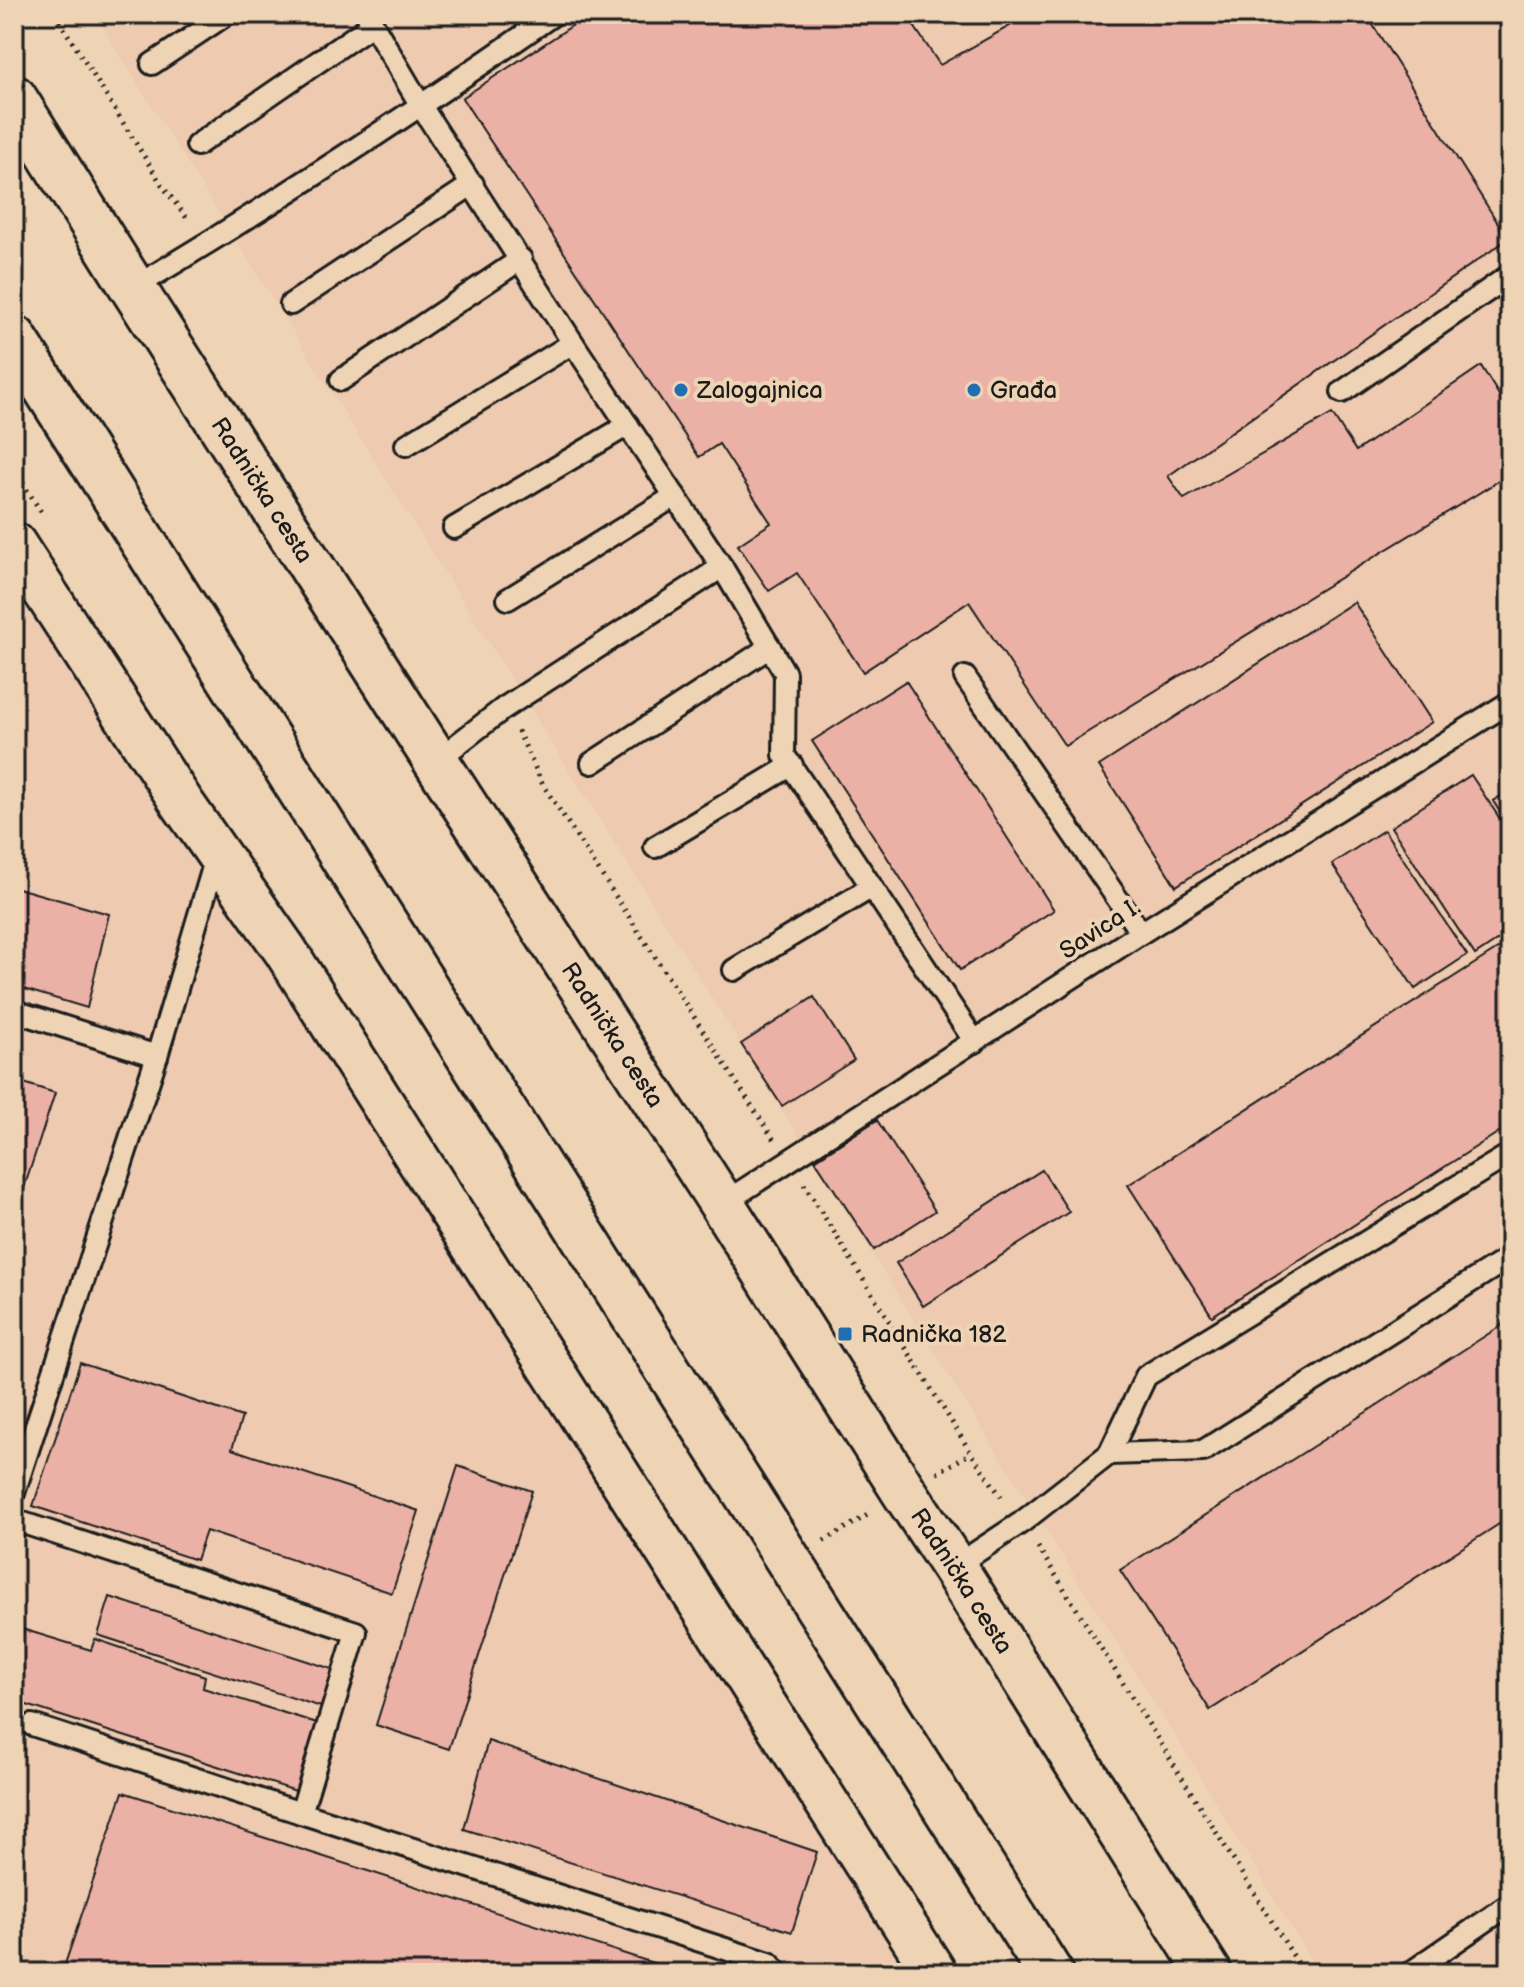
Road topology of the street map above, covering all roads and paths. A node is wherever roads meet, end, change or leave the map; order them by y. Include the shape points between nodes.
1 (55, 14) edge
2 (227, 14) edge
3 (554, 14) edge
4 (370, 19) edge
5 (152, 64) dead end
6 (14, 98) edge
7 (421, 106) junction
8 (197, 145) dead end
9 (473, 184) junction
10 (207, 244) junction
11 (521, 259) junction
12 (1510, 275) edge
13 (133, 288) junction
14 (291, 304) dead end
15 (14, 338) edge
16 (573, 343) junction
17 (341, 380) dead end
18 (1342, 392) dead end
19 (628, 425) junction
20 (406, 445) dead end
21 (675, 496) junction
22 (454, 528) dead end
23 (14, 544) edge
24 (722, 567) junction
25 (508, 599) dead end
26 (770, 647) junction
27 (965, 677) dead end
28 (1510, 702) edge
29 (504, 708) junction
30 (436, 761) junction
31 (592, 763) dead end
32 (792, 765) junction
33 (655, 847) dead end
34 (217, 854) junction
35 (872, 887) junction
36 (1141, 933) junction
37 (734, 970) dead end
38 (14, 1011) edge
39 (975, 1042) junction
40 (157, 1056) junction
41 (1510, 1154) edge
42 (788, 1160) junction
43 (722, 1204) junction
44 (1510, 1257) edge
45 (971, 1453) junction
46 (1109, 1454) junction
47 (933, 1476) dead end
48 (14, 1493) edge
49 (880, 1508) dead end
50 (14, 1520) edge
51 (1022, 1522) junction
52 (819, 1545) dead end
53 (954, 1567) junction
54 (32, 1725) dead end
55 (301, 1813) junction
56 (1510, 1904) edge
57 (778, 1973) edge
58 (935, 1973) edge
59 (1050, 1973) edge
60 (1209, 1973) edge
61 (1304, 1973) edge
62 (1410, 1973) edge

1 - 10 path via 162,185
2 - 5 lane
3 - 7 lane
4 - 7 lane
4 - 8 lane
6 - 13 main road, Radnička cesta
7 - 9 lane
7 - 10 lane
9 - 11 lane
9 - 14 lane
10 - 13 lane
11 - 16 lane
11 - 17 lane
12 - 18 lane
13 - 30 main road, Radnička cesta
15 - 59 main road
16 - 19 lane
16 - 20 lane
19 - 21 lane
19 - 22 lane
21 - 24 lane
21 - 25 lane
23 - 34 street
24 - 26 lane
24 - 29 lane
26 - 31 lane
26 - 32 lane via 785,673 784,755
27 - 36 lane
28 - 36 lane, Savica I.
29 - 30 lane
29 - 42 path via 542,783
30 - 43 main road, Radnička cesta
32 - 33 lane
32 - 35 lane
34 - 40 lane
34 - 58 street via 285,950
35 - 37 lane
35 - 39 lane
36 - 39 lane, Savica I.
38 - 40 lane
39 - 42 lane, Savica I.
40 - 48 lane
41 - 46 lane via 1146,1376
42 - 43 lane, Savica I.
42 - 45 path
43 - 53 main road, Radnička cesta
44 - 46 lane via 1203,1451
45 - 47 path
45 - 51 path
46 - 51 lane
49 - 52 path
50 - 55 lane via 356,1632
51 - 53 lane
51 - 61 path
53 - 60 main road, Radnička cesta
54 - 55 lane
55 - 57 lane via 769,1963
56 - 62 lane

